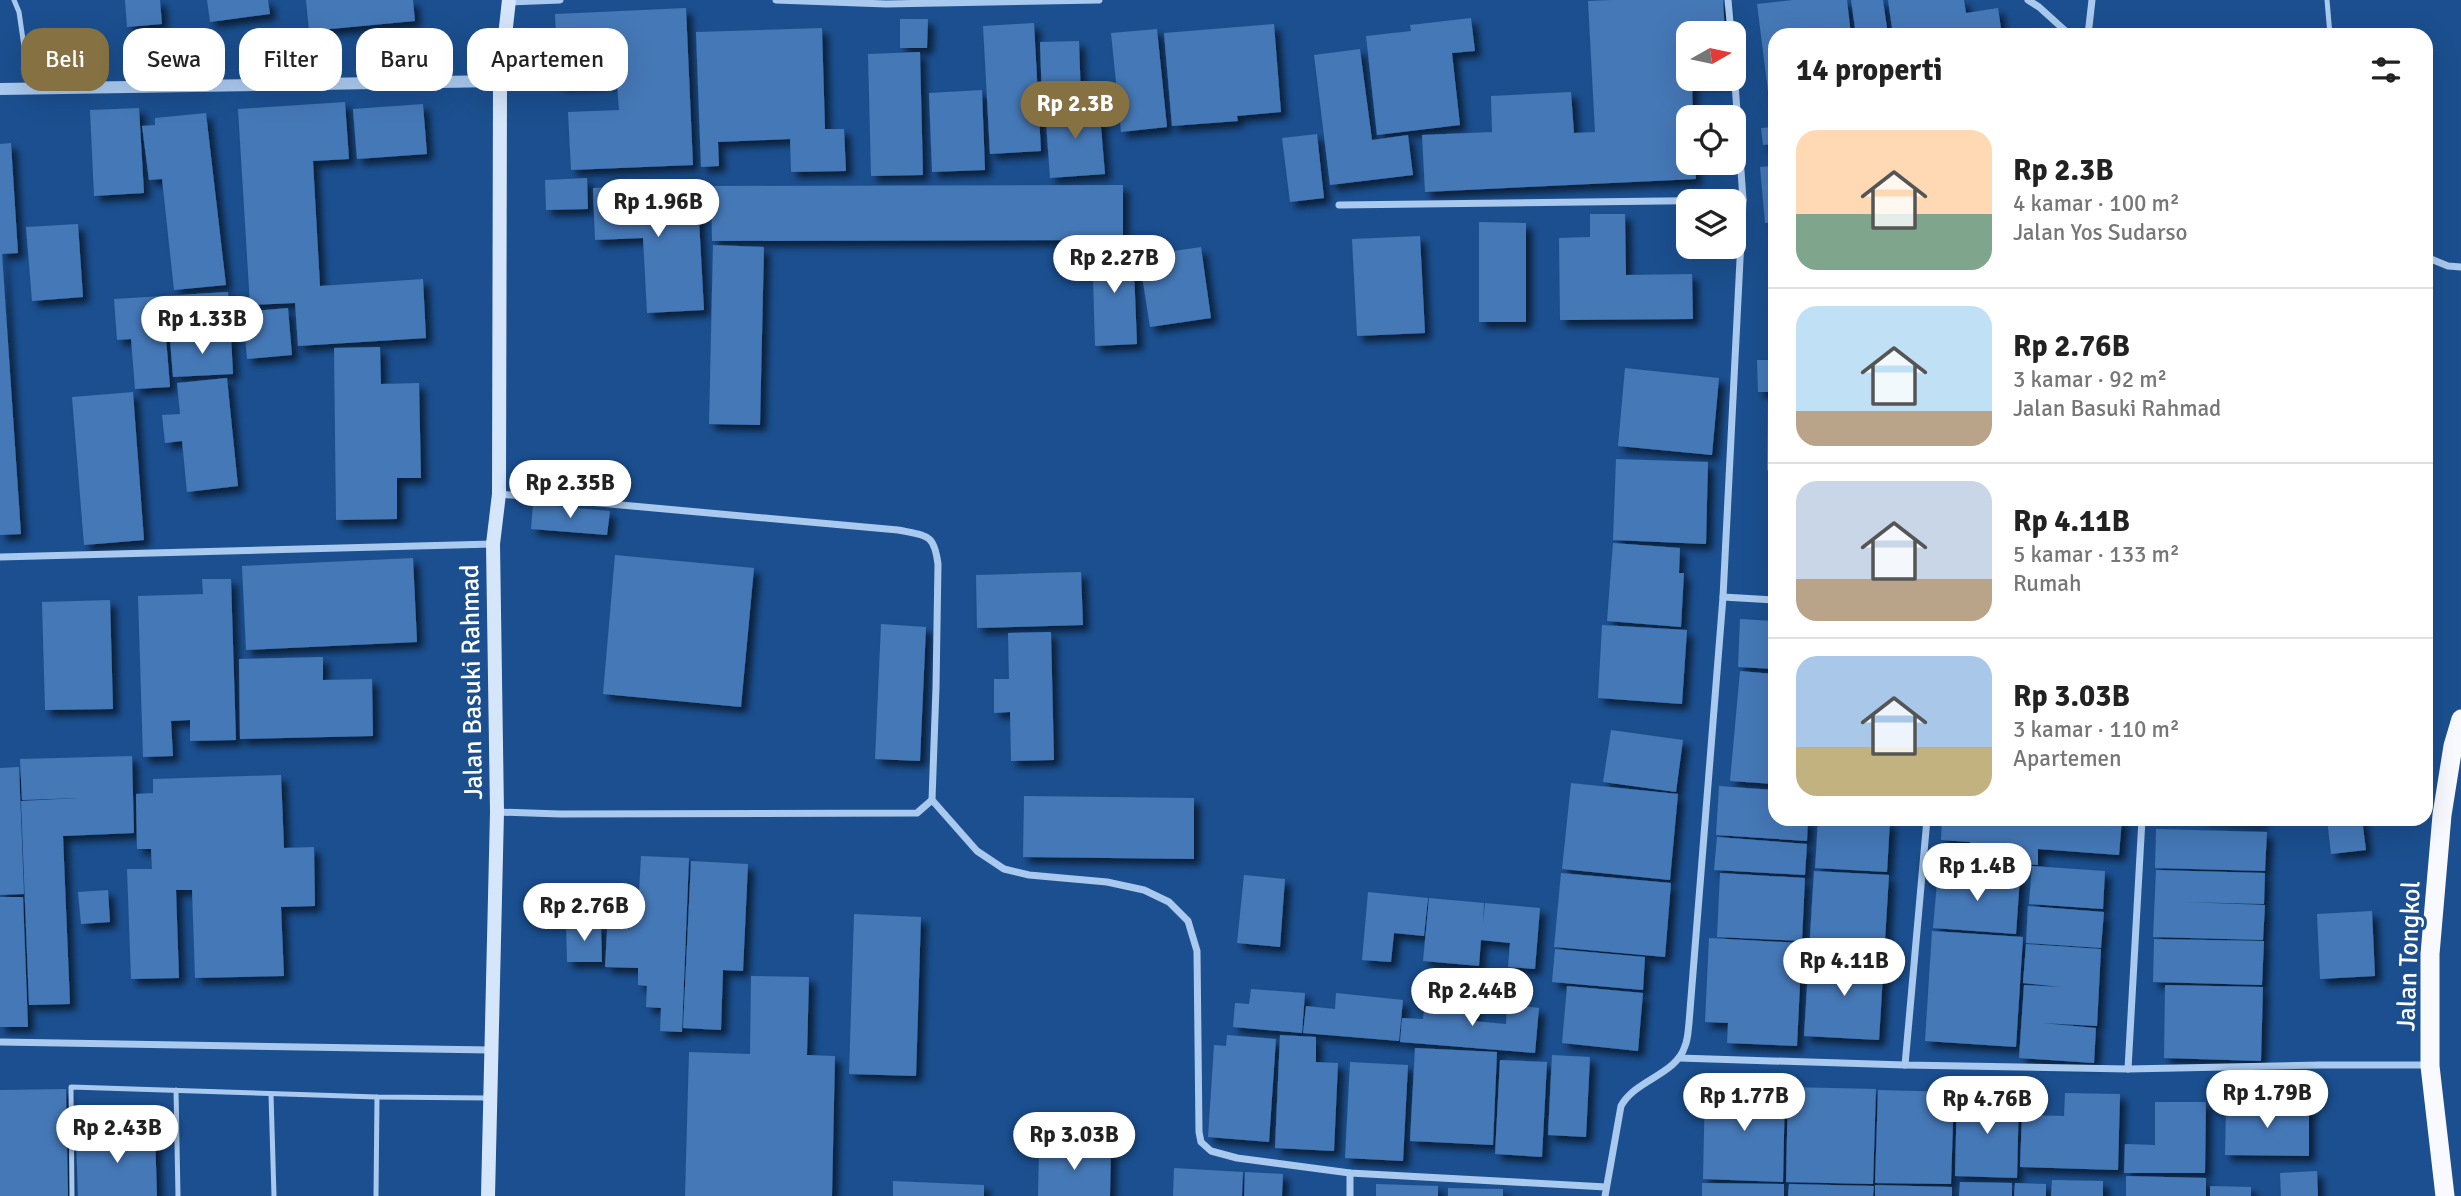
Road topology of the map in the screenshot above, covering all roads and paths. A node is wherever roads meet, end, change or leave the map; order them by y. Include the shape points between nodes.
1 (13, 0) edge
2 (560, 0) edge
3 (776, 0) edge
4 (1099, 0) edge
5 (1728, 0) edge
6 (2028, 0) edge
7 (2092, 0) edge
8 (2327, 0) edge
9 (509, 1) edge
10 (1730, 21) edge
11 (21, 28) edge
12 (506, 28) edge
13 (2062, 28) edge
14 (2089, 28) edge
15 (2329, 28) edge
16 (467, 81) edge
17 (109, 87) edge
18 (21, 88) edge
19 (0, 89) edge
20 (500, 91) edge
21 (1736, 91) edge
22 (1742, 189) edge
23 (1676, 201) edge
24 (1339, 205) dead end
25 (1740, 259) edge
26 (2433, 259) edge
27 (2461, 267) edge
28 (499, 494) junction
29 (493, 544) junction
30 (0, 557) edge
31 (1723, 597) junction
32 (1768, 600) edge
33 (2461, 719) edge
34 (932, 800) junction
35 (497, 812) junction
36 (1926, 826) edge
37 (2142, 826) edge
38 (0, 1042) edge
39 (490, 1050) junction
40 (1679, 1058) junction
41 (1905, 1065) junction
42 (2430, 1066) junction
43 (2128, 1069) junction
44 (176, 1090) junction
45 (271, 1094) junction
46 (377, 1097) junction
47 (491, 1098) junction
48 (1350, 1173) junction
49 (1606, 1186) junction
50 (72, 1196) edge
51 (178, 1196) edge
52 (274, 1196) edge
53 (376, 1196) edge
54 (488, 1196) edge
55 (1350, 1196) edge
56 (1605, 1196) edge
57 (2445, 1196) edge

1 - 11 lane
2 - 9 street
3 - 4 street via 886,4
5 - 10 street
6 - 13 street
7 - 14 street
8 - 15 lane
9 - 12 main road, Jalan Basuki Rahmad
16 - 17 street
18 - 19 street
20 - 28 main road, Jalan Basuki Rahmad
21 - 22 street
23 - 24 street
25 - 31 street
26 - 27 street
28 - 29 main road, Jalan Basuki Rahmad
28 - 34 street via 898,530 928,538 936,546 938,564
29 - 30 street
29 - 35 main road, Jalan Basuki Rahmad
31 - 32 street
31 - 40 street via 1689,1023
33 - 42 highway, Jalan Tongkol via 2442,815 2431,940
34 - 35 street via 917,813
34 - 48 street via 977,851 1004,869 1107,882 1144,890 1169,902 1188,921 1197,951 1201,1142 1220,1155
35 - 39 main road, Jalan Basuki Rahmad
36 - 41 street
37 - 43 street
38 - 39 street
39 - 47 main road, Jalan Basuki Rahmad
40 - 41 street
40 - 49 street via 1628,1094 1620,1107
41 - 43 street
42 - 43 street
42 - 57 highway, Jalan Tongkol
44 - 45 lane
44 - 50 lane via 71,1087
44 - 51 lane
45 - 46 lane
45 - 52 lane
46 - 47 lane
46 - 53 lane
47 - 54 main road, Jalan Basuki Rahmad
48 - 49 street
48 - 55 street
49 - 56 street

